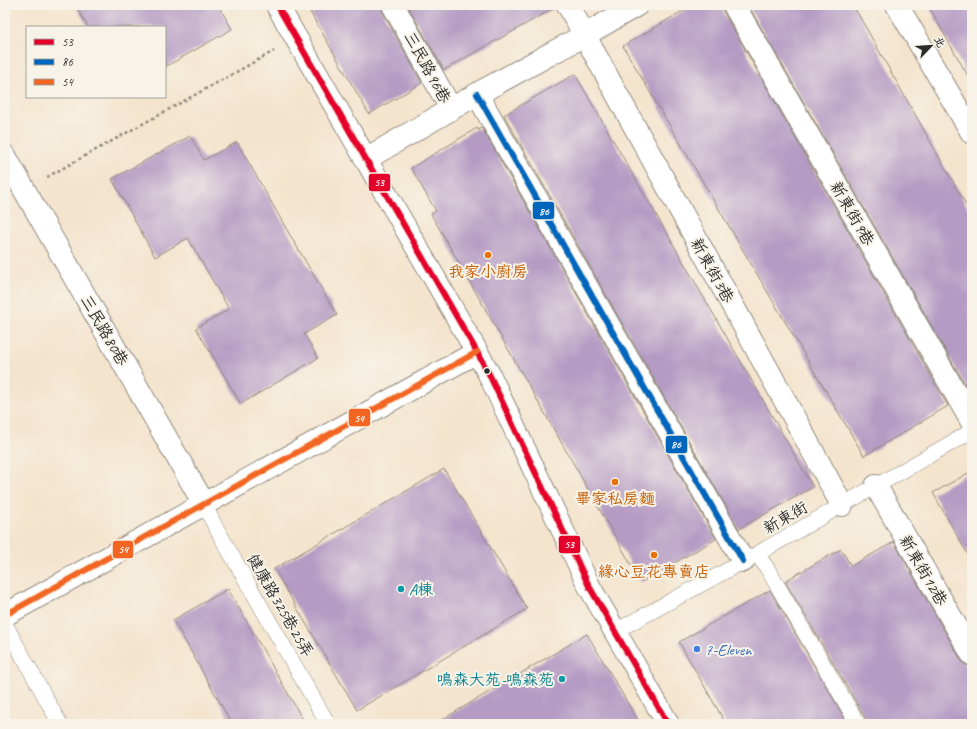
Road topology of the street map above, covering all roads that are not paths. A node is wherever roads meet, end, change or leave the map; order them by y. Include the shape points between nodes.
1 (277, 5) edge
2 (393, 5) edge
3 (568, 5) edge
4 (637, 5) edge
5 (734, 5) edge
6 (897, 5) edge
7 (585, 35) junction
8 (477, 94) junction
9 (451, 109) junction
10 (972, 132) edge
11 (5, 156) edge
12 (366, 159) junction
13 (477, 352) junction
14 (972, 422) edge
15 (972, 432) edge
16 (876, 486) junction
17 (204, 504) junction
18 (842, 505) junction
19 (750, 558) junction
20 (5, 615) edge
21 (5, 624) edge
22 (614, 632) junction
23 (972, 654) edge
24 (60, 724) edge
25 (328, 724) edge
26 (668, 724) edge
27 (858, 724) edge

1 - 12 street
2 - 9 street, 三民路96巷
3 - 7 street, 新東街3巷
4 - 7 street
5 - 14 street, 新東街9巷
6 - 10 street
7 - 8 street
7 - 18 street, 新東街3巷
8 - 9 street
8 - 19 street
9 - 12 street
11 - 17 street, 三民路80巷
12 - 13 street
13 - 17 street
13 - 22 street via 589,586
15 - 16 lane, 新東街
16 - 18 lane, 新東街
16 - 23 street, 新東街12巷
17 - 20 street
17 - 25 lane, 健康路325巷25弄
18 - 19 lane, 新東街
19 - 22 lane, 新東街
19 - 27 lane via 767,568
21 - 24 lane
22 - 26 street

